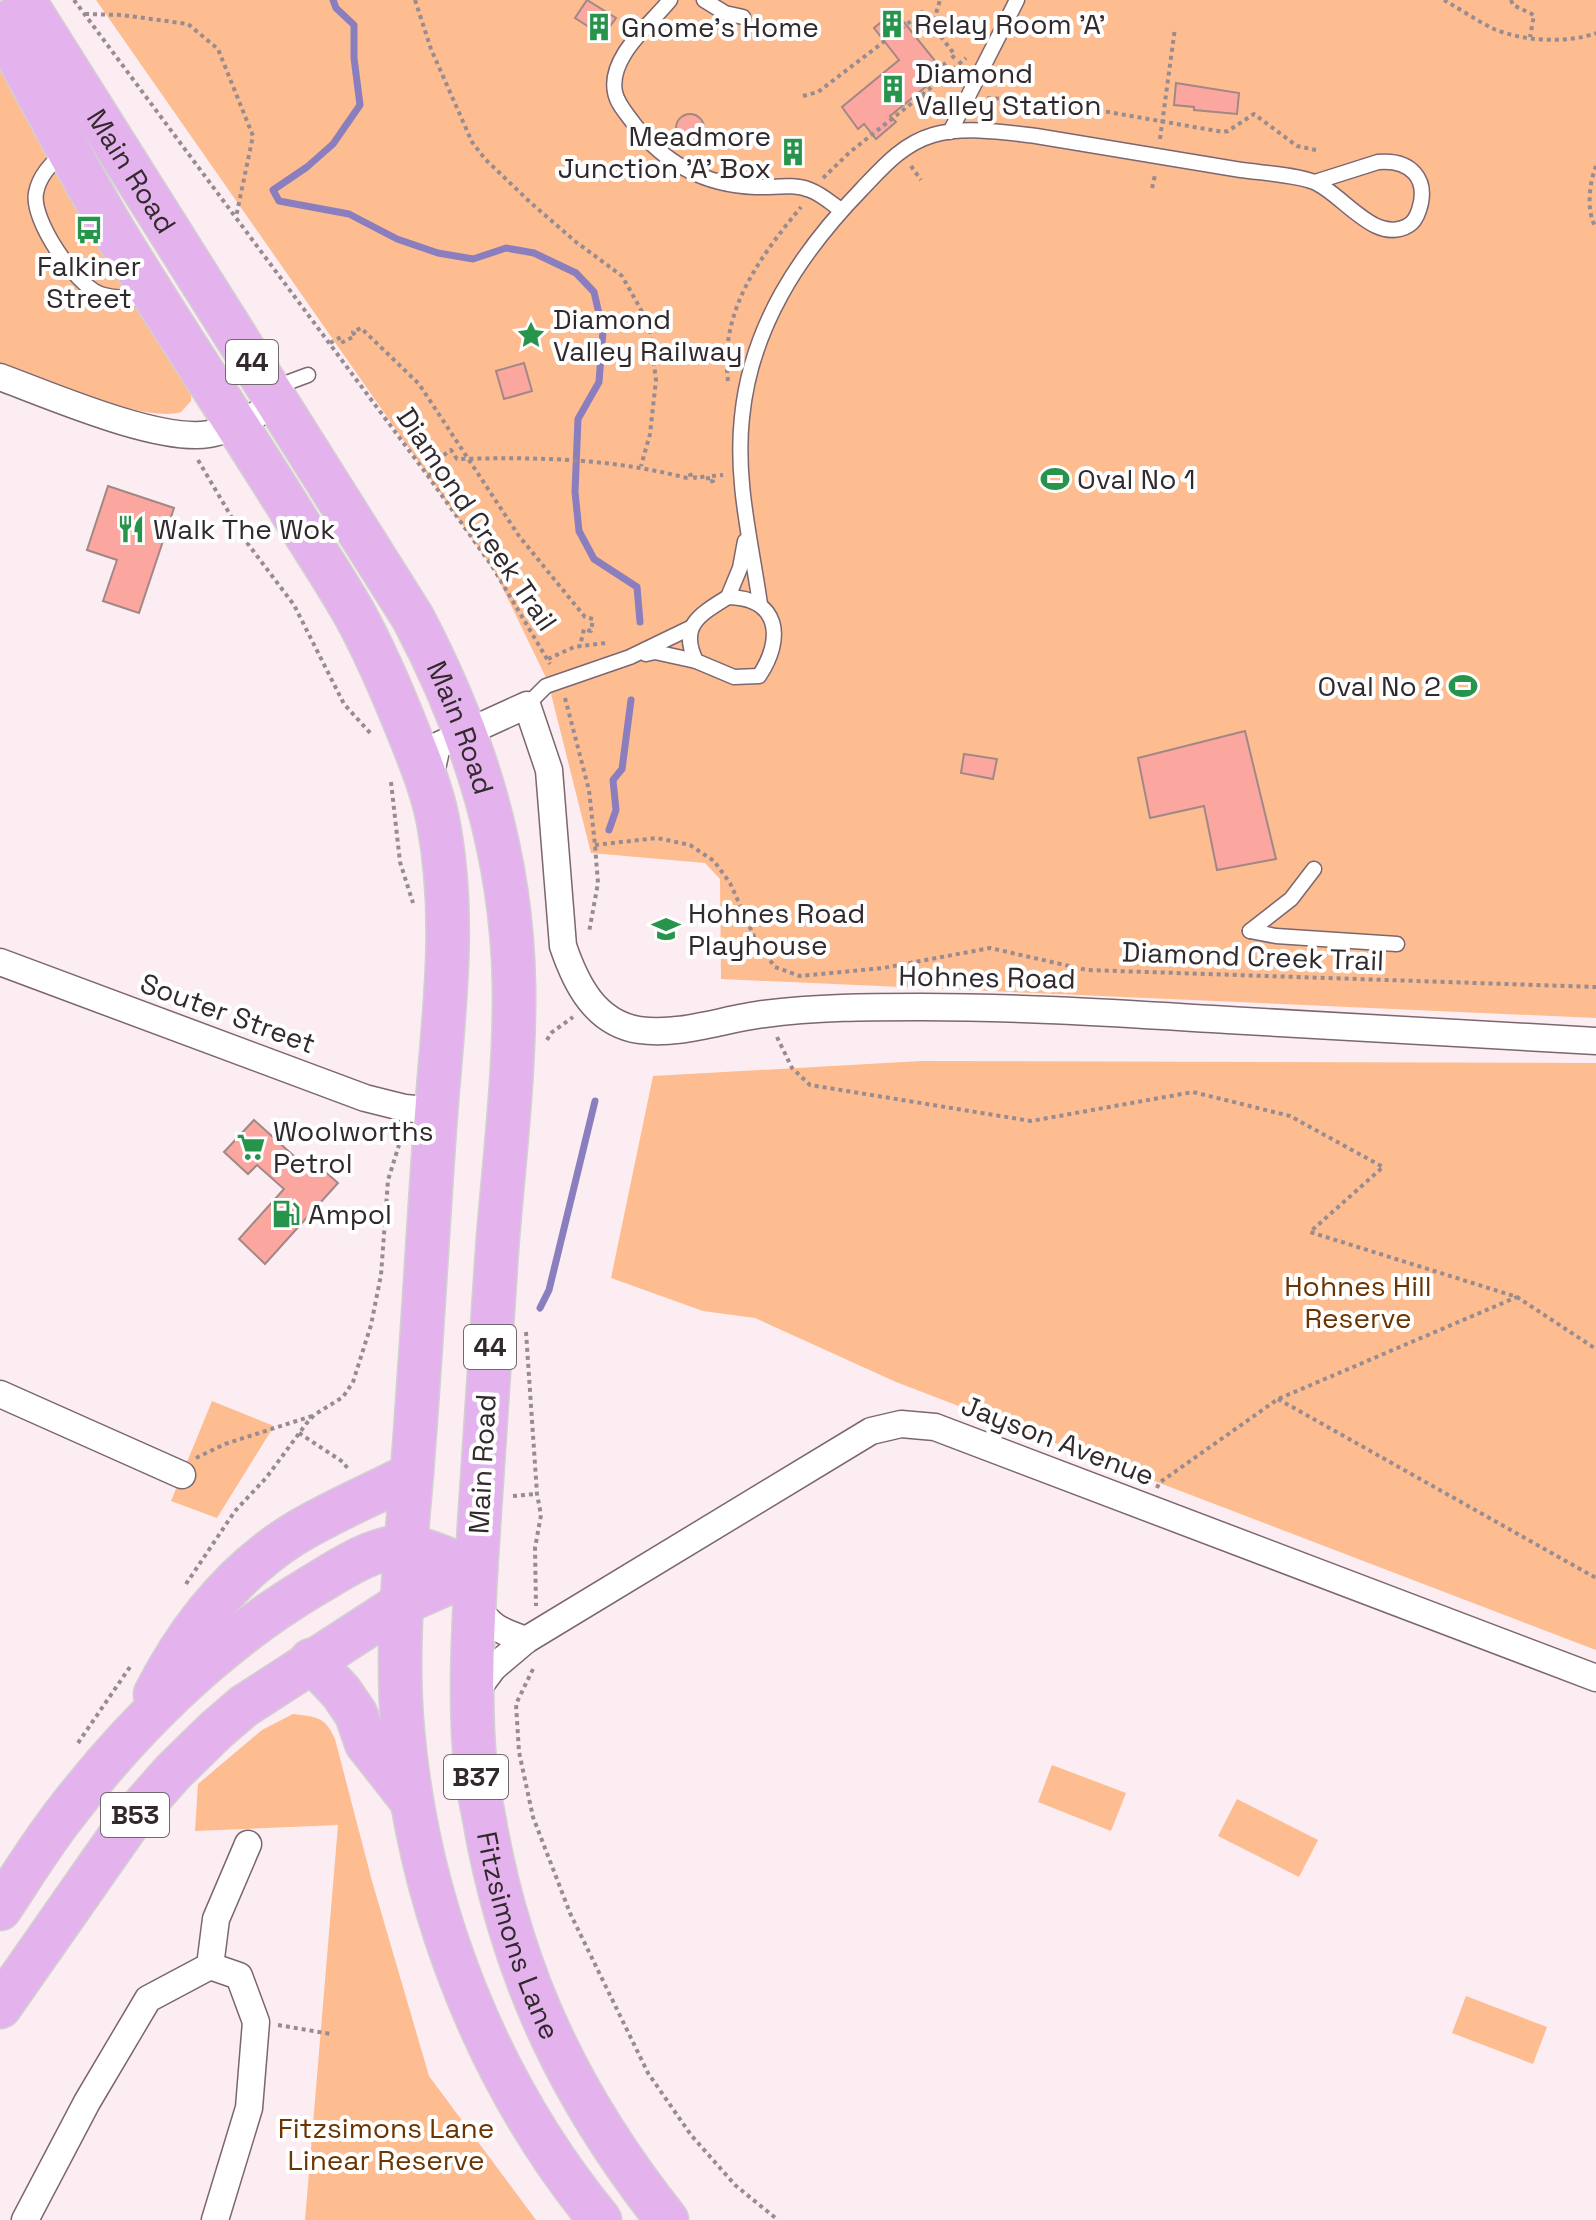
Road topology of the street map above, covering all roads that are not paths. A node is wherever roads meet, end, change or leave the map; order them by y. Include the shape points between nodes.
1 (24, 0) edge
2 (670, 0) edge
3 (704, 0) edge
4 (1017, 0) edge
5 (743, 17) dead end
6 (0, 23) edge
7 (950, 132) junction
8 (68, 149) junction
9 (121, 156) junction
10 (1315, 182) junction
11 (841, 210) junction
12 (158, 299) junction
13 (308, 375) dead end
14 (0, 377) edge
15 (273, 396) junction
16 (238, 424) junction
17 (747, 533) junction
18 (728, 597) junction
19 (760, 604) junction
20 (690, 628) junction
21 (630, 657) junction
22 (696, 661) junction
23 (527, 705) junction
24 (466, 732) junction
25 (409, 777) junction
26 (1314, 869) dead end
27 (1397, 944) dead end
28 (0, 962) edge
29 (1596, 1041) edge
30 (436, 1111) junction
31 (0, 1394) edge
32 (412, 1474) junction
33 (182, 1475) road end
34 (406, 1545) junction
35 (475, 1586) junction
36 (403, 1603) junction
37 (532, 1637) junction
38 (311, 1660) junction
39 (1596, 1678) edge
40 (473, 1695) junction
41 (137, 1730) junction
42 (411, 1799) junction
43 (248, 1844) dead end
44 (0, 1909) edge
45 (210, 1966) junction
46 (0, 2007) edge
47 (25, 2220) edge
48 (215, 2220) edge
49 (600, 2220) edge
50 (667, 2220) edge

1 - 9 main road, Main Road / 44
2 - 11 lane via 619,68 615,91 623,109 659,152 699,174 741,186 814,191
3 - 5 lane
4 - 7 lane
6 - 8 main road, Main Road / 44
7 - 10 lane via 1017,134
7 - 11 lane via 900,151
8 - 9 main road
8 - 12 main road, Main Road / 44
8 - 12 lane via 39,184 35,197 43,225 70,266 100,294
9 - 15 main road, Main Road / 44
10 - 10 lane via 1389,161 1413,171 1423,198 1417,217 1408,226 1393,229 1362,218
11 - 17 lane via 789,279 751,365 741,445
12 - 16 main road, Main Road / 44
13 - 15 lane
14 - 16 street via 163,432 187,436
15 - 16 street
15 - 24 main road, Main Road / 44 via 413,618
16 - 25 main road, Main Road / 44 via 355,615 389,683
17 - 18 lane
17 - 19 lane
18 - 19 lane
18 - 20 lane
19 - 22 lane via 774,629 771,658 759,676 734,677
20 - 21 lane
20 - 22 lane via 689,647
21 - 22 lane via 655,652
21 - 23 lane via 546,686
23 - 24 street
23 - 29 street, Hohnes Road via 549,770 563,946 585,996 620,1025 669,1031 765,1014 1011,1007
24 - 25 street via 437,746
24 - 35 main road, Main Road / 44 via 502,863 514,981
25 - 30 main road, Main Road / 44 via 443,852 449,937
26 - 27 lane via 1291,899 1250,931
28 - 30 street, Souter Street via 365,1098
30 - 32 main road, Main Road / 44
31 - 33 street
32 - 34 main road, Main Road / 44
32 - 41 main road via 289,1537 224,1592 191,1632
34 - 35 main road, Main Road
34 - 36 main road, Main Road / 44
34 - 41 main road, B53 via 352,1562 277,1608 196,1672
35 - 36 main road, Main Road / B53
35 - 37 street via 484,1619 500,1631
35 - 40 main road, Fitzsimons Lane / B37
36 - 38 main road, Main Road / B53
36 - 42 main road, B37 via 400,1695
37 - 39 street, Jayson Avenue via 871,1431 901,1424 935,1427
37 - 40 street, Jayson Avenue via 493,1668
38 - 42 main road via 341,1692 366,1743
38 - 46 main road, Main Road / B53 via 244,1706 173,1772 93,1871
40 - 50 main road, Fitzsimons Lane / B37 via 476,1772 493,1867 524,1977 592,2116
41 - 44 main road, B53 via 60,1820
42 - 49 main road, B37 via 439,1922 458,1974 529,2119
43 - 45 street via 216,1919
45 - 47 street via 148,1999
45 - 48 street via 239,1976 256,2022 249,2108

